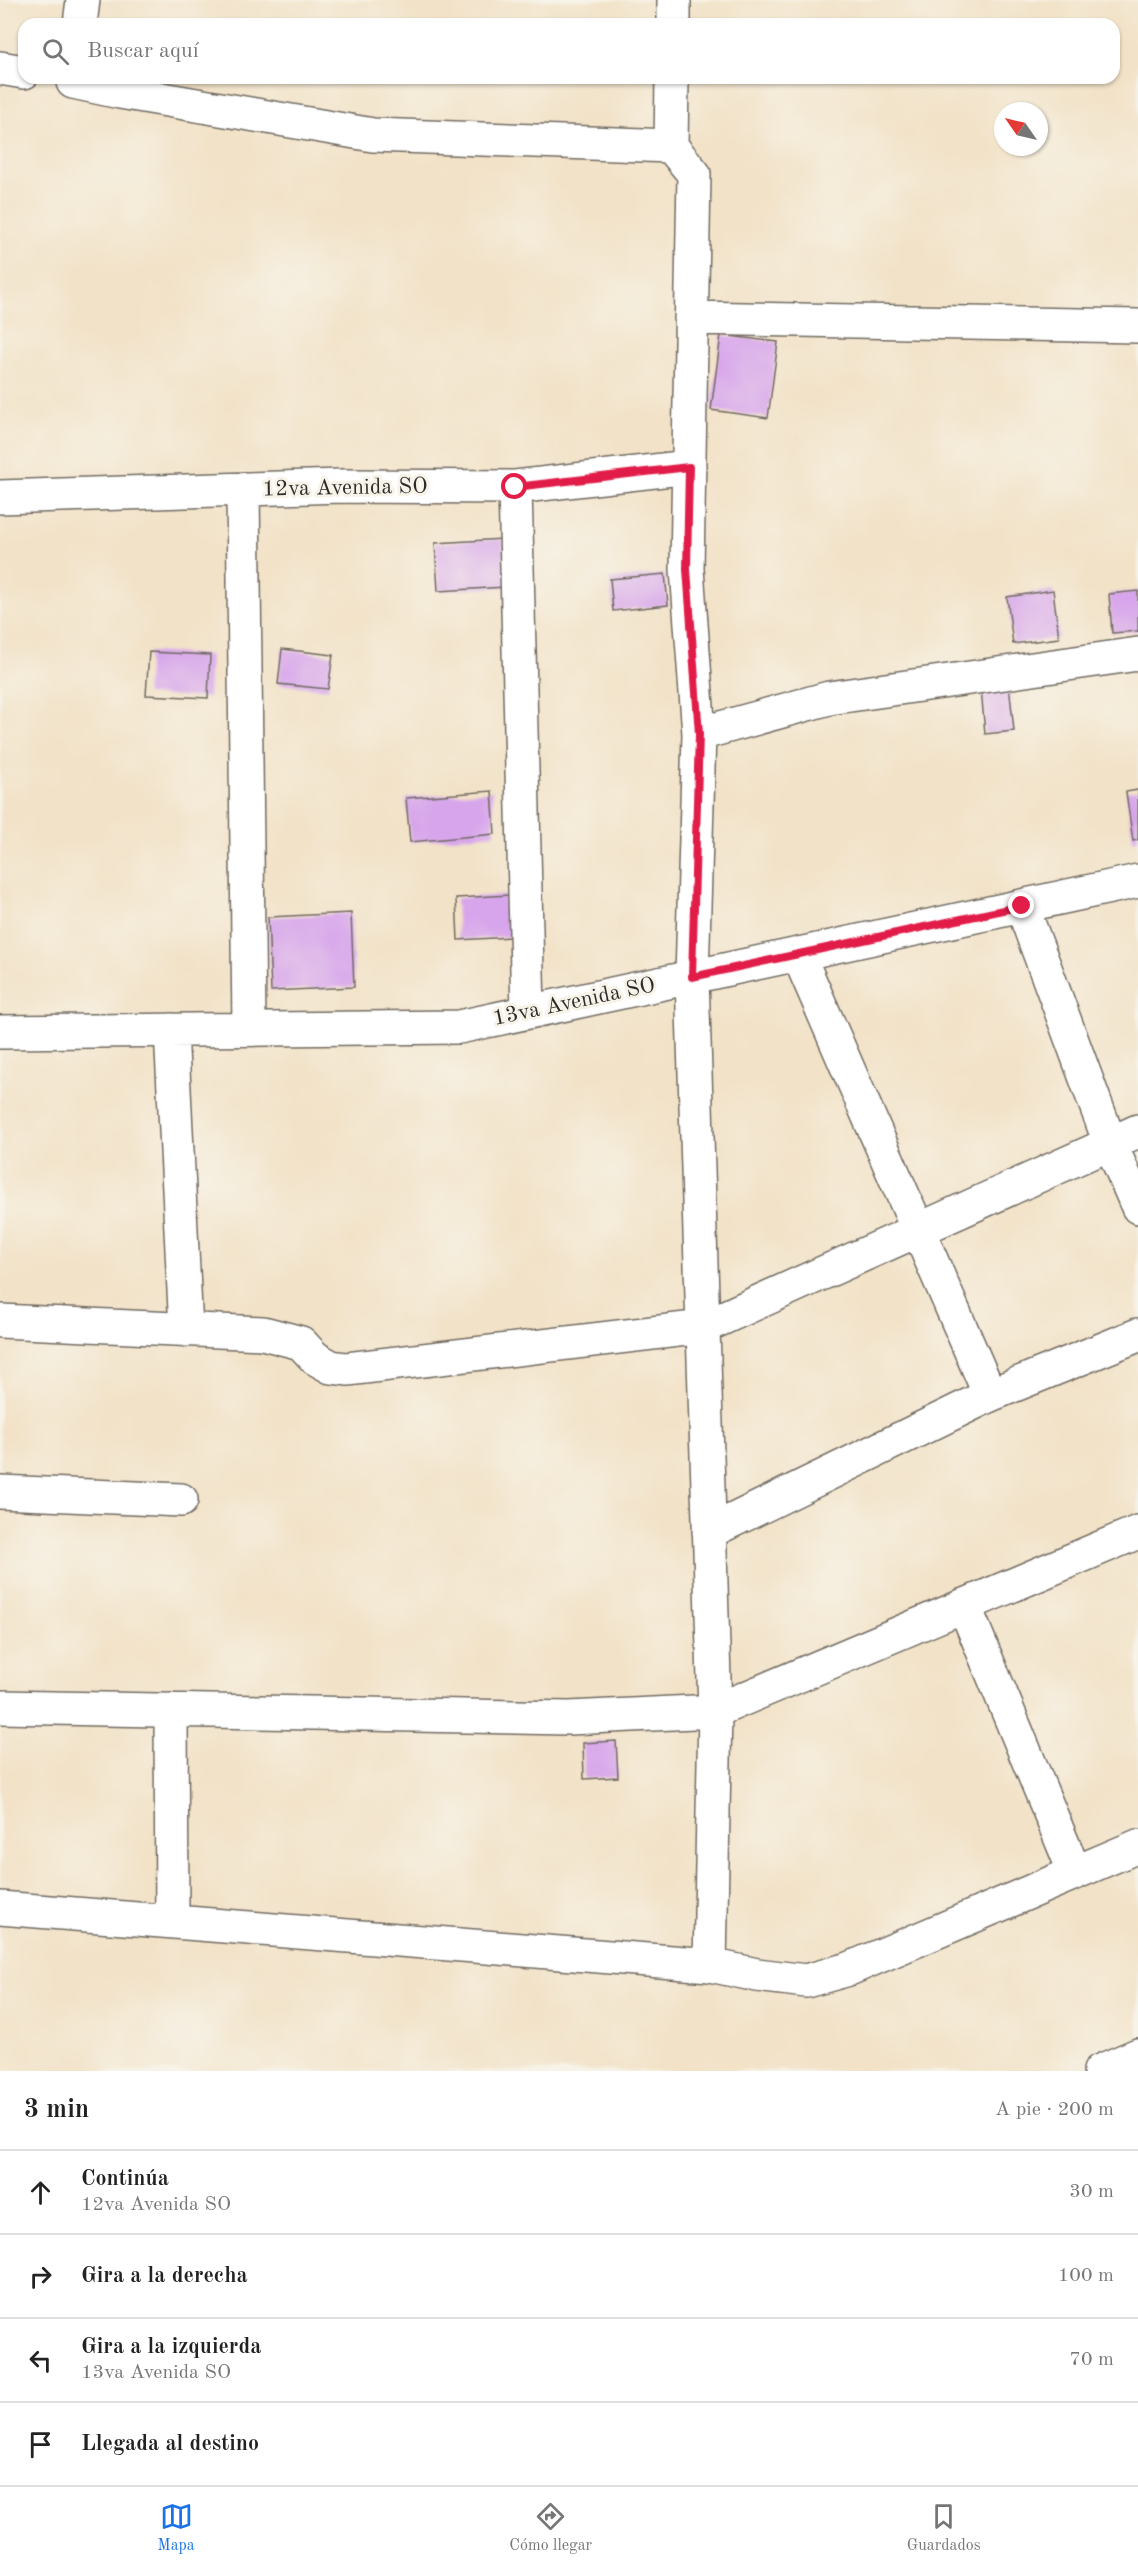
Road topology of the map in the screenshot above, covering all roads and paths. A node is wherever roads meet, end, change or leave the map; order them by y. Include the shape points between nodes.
1 (83, 0) edge
2 (674, 0) edge
3 (81, 18) edge
4 (674, 18) edge
5 (0, 68) edge
6 (18, 71) edge
7 (87, 84) edge
8 (672, 84) edge
9 (671, 146) junction
10 (691, 318) junction
11 (1138, 326) edge
12 (689, 467) junction
13 (515, 487) junction
14 (243, 489) junction
15 (0, 497) edge
16 (1138, 654) edge
17 (699, 734) junction
18 (1138, 881) edge
19 (1022, 906) junction
20 (798, 954) junction
21 (692, 977) junction
22 (528, 1012) junction
23 (249, 1028) junction
24 (171, 1030) junction
25 (0, 1032) edge
26 (1124, 1137) edge
27 (1138, 1206) edge
28 (918, 1229) junction
29 (0, 1321) edge
30 (703, 1327) junction
31 (186, 1330) junction
32 (1138, 1335) edge
33 (990, 1395) junction
34 (0, 1492) edge
35 (181, 1500) dead end
36 (709, 1532) junction
37 (1138, 1532) edge
38 (964, 1605) junction
39 (0, 1707) edge
40 (171, 1710) junction
41 (715, 1712) junction
42 (1138, 1846) edge
43 (1076, 1873) junction
44 (0, 1908) edge
45 (172, 1920) junction
46 (710, 1965) junction
47 (1138, 2055) edge
48 (1100, 2071) edge

1 - 3 street
2 - 4 street
5 - 6 street
7 - 9 street via 373,135
8 - 9 street
9 - 10 street via 694,174
10 - 11 street
10 - 12 street
12 - 13 street, 12va Avenida SO
12 - 17 street via 687,569
13 - 14 street, 12va Avenida SO
13 - 22 street
14 - 15 street, 12va Avenida SO
14 - 23 street
16 - 17 street via 829,698
17 - 21 street
18 - 19 street, 13va Avenida SO
19 - 20 street, 13va Avenida SO
19 - 26 street
20 - 21 street, 13va Avenida SO
20 - 28 street
21 - 22 street, 13va Avenida SO
21 - 30 street
22 - 23 street, 13va Avenida SO via 459,1027
23 - 24 street, 13va Avenida SO
24 - 25 street, 13va Avenida SO
24 - 31 street
26 - 27 street
26 - 28 street
28 - 30 street
28 - 33 street
29 - 31 street
30 - 31 street via 346,1369 331,1367 315,1358 301,1343 263,1333
30 - 36 street
32 - 33 street
33 - 36 street
34 - 35 street
36 - 41 street
37 - 38 street
38 - 41 street
38 - 43 street
39 - 40 street
40 - 41 street via 570,1718
40 - 45 street
41 - 46 street
42 - 43 street
43 - 46 street via 849,1969 807,1981 757,1976
44 - 45 street
45 - 46 street
47 - 48 street

